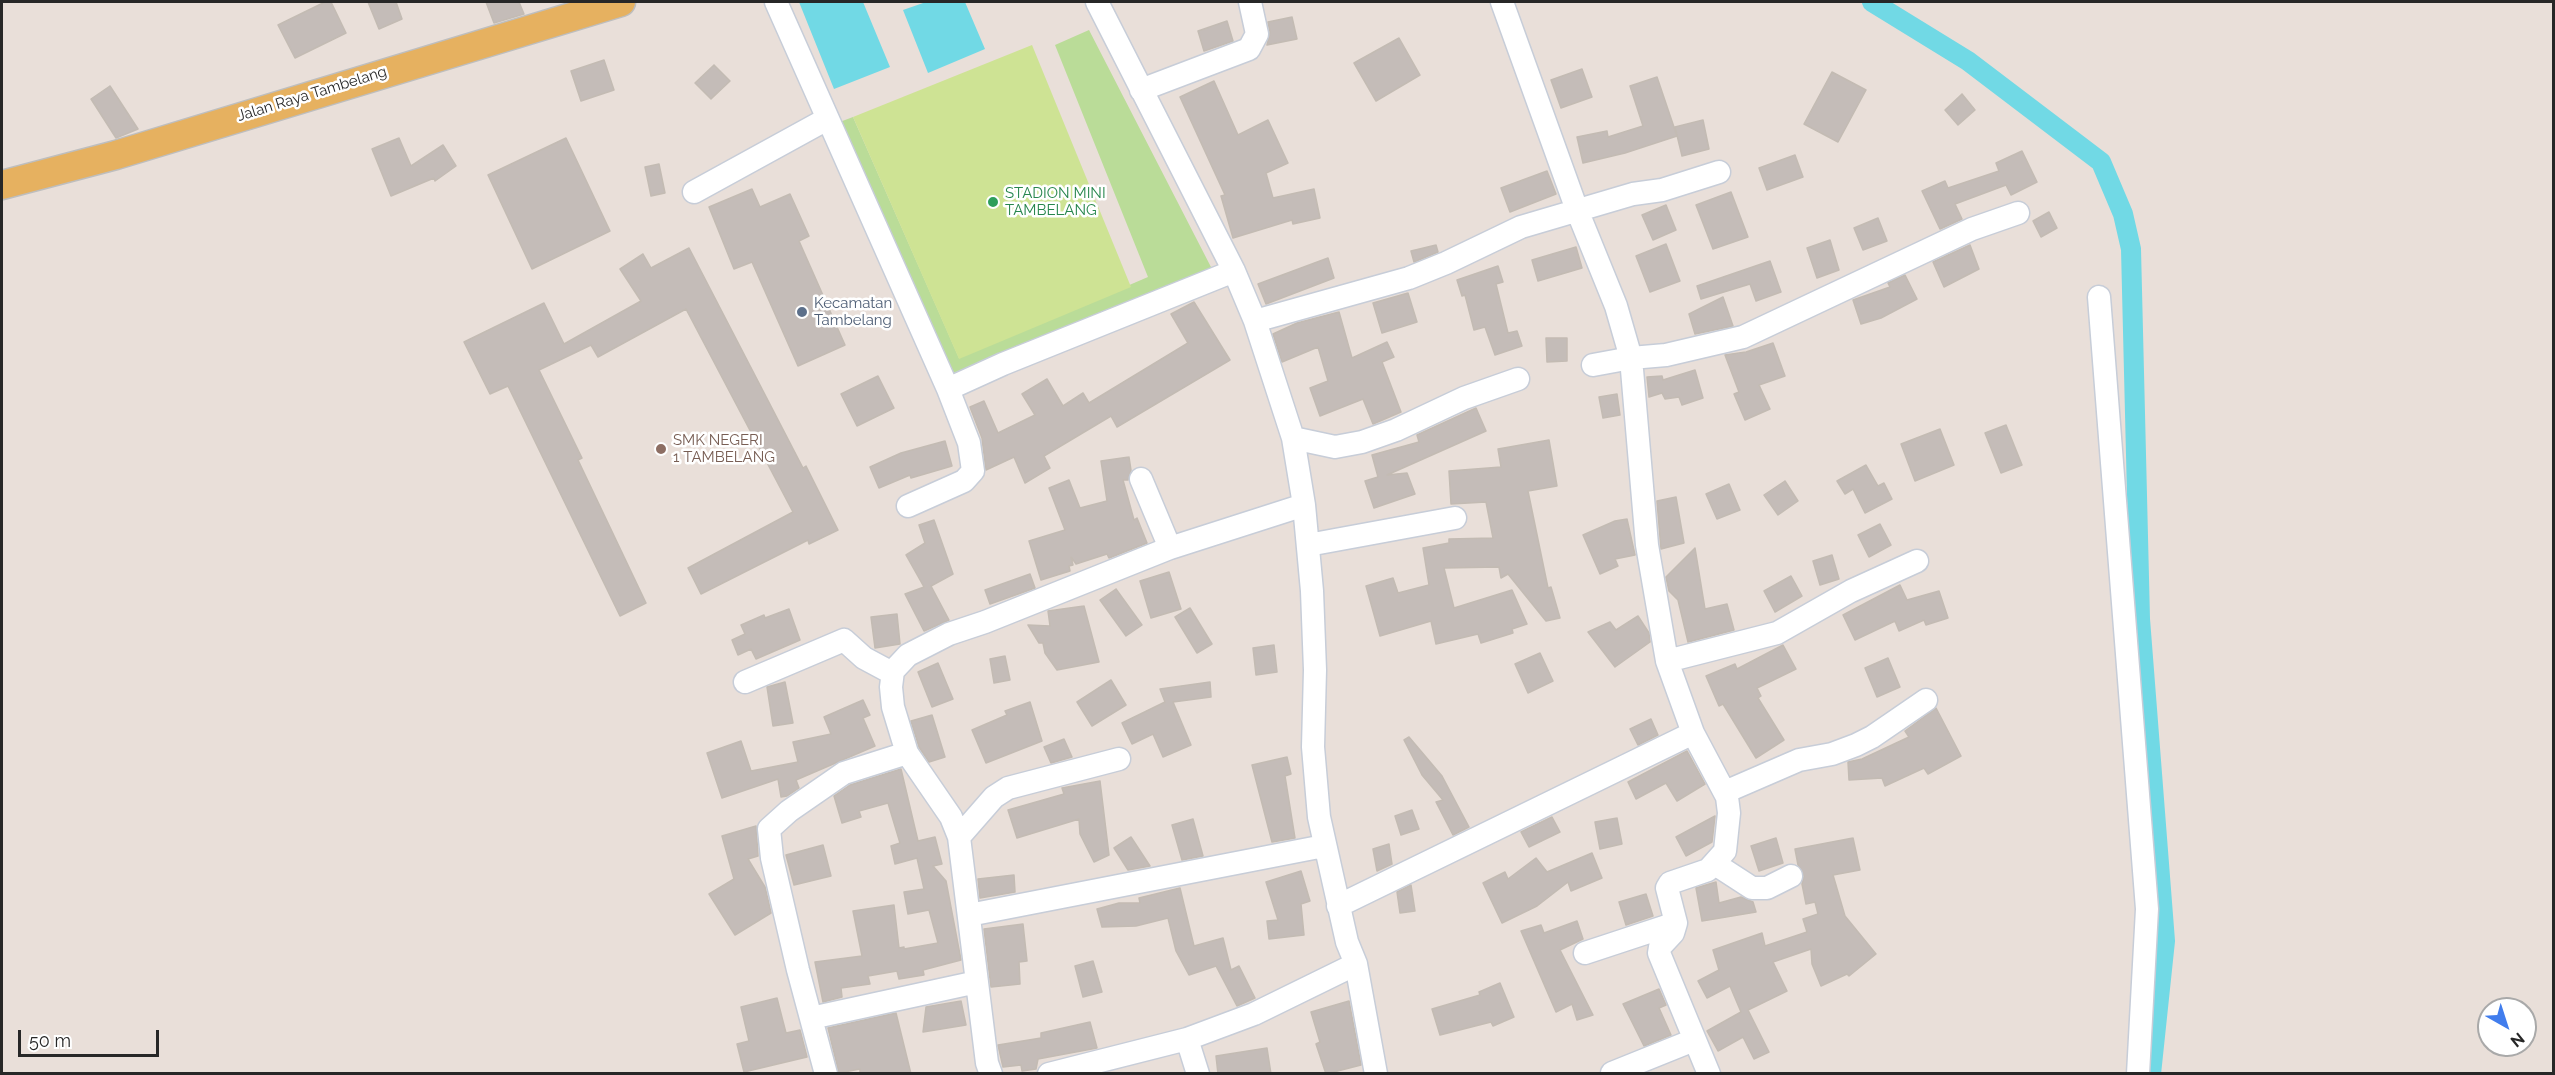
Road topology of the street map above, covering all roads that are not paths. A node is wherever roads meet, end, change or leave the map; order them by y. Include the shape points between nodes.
1 (621, 2) edge
2 (776, 2) edge
3 (1098, 2) edge
4 (1250, 2) edge
5 (1502, 2) edge
6 (1141, 90) junction
7 (827, 119) junction
8 (1719, 172) dead end
9 (2, 185) edge
10 (694, 192) dead end
11 (1577, 210) junction
12 (2018, 213) dead end
13 (1234, 271) junction
14 (2100, 297) dead end
15 (1256, 321) junction
16 (1631, 358) junction
17 (1593, 366) dead end
18 (1518, 379) dead end
19 (948, 390) junction
20 (1293, 438) junction
21 (1141, 479) dead end
22 (1304, 505) junction
23 (908, 506) dead end
24 (1455, 518) dead end
25 (1308, 545) junction
26 (1170, 548) junction
27 (1917, 561) dead end
28 (1667, 661) junction
29 (892, 673) junction
30 (745, 682) dead end
31 (1926, 700) dead end
32 (1693, 733) junction
33 (907, 753) junction
34 (1119, 759) dead end
35 (1725, 792) junction
36 (959, 837) junction
37 (1324, 846) junction
38 (1715, 864) junction
39 (1791, 876) dead end
40 (1338, 906) junction
41 (969, 915) junction
42 (1676, 923) junction
43 (1585, 953) dead end
44 (1356, 964) junction
45 (977, 982) junction
46 (811, 1018) junction
47 (1187, 1039) junction
48 (1694, 1040) junction
49 (1612, 1073) edge
50 (826, 1074) edge
51 (991, 1074) edge
52 (1049, 1074) edge
53 (1198, 1074) edge
54 (1376, 1074) edge
55 (1709, 1074) edge
56 (2138, 1074) edge

1 - 9 main road, Jalan Raya Tambelang via 116,155
2 - 7 street
3 - 6 street
4 - 6 street via 1257,34 1249,48
5 - 11 street
6 - 13 street
7 - 10 street
7 - 19 street
8 - 11 street
11 - 15 street via 1521,226 1409,278
11 - 16 street via 1616,306
12 - 16 street via 1972,229 1743,337 1666,355
13 - 15 street
13 - 19 street
14 - 56 street via 2146,909
15 - 20 street
16 - 17 street
16 - 28 street via 1647,544
18 - 20 street via 1362,442 1335,447
19 - 23 street via 969,443 973,471 964,481
20 - 22 street
21 - 26 street
22 - 25 street
22 - 26 street
24 - 25 street
25 - 37 street via 1315,670 1313,747
26 - 29 street via 949,634 909,655
27 - 28 street via 1851,591 1777,633
28 - 32 street
29 - 30 street via 864,658 844,640
29 - 33 street via 893,707
31 - 35 street via 1856,745 1799,760
32 - 35 street
32 - 40 street
33 - 36 street via 951,817
33 - 46 street via 844,773 789,810 769,829 772,858
34 - 36 street via 1008,788 994,797
35 - 38 street via 1728,837 1725,852
36 - 41 street
37 - 40 street
37 - 41 street
38 - 39 street via 1752,888 1767,888
38 - 42 street via 1670,883 1667,893
40 - 44 street
41 - 45 street
42 - 43 street
42 - 48 street via 1659,953
44 - 47 street via 1254,1014
44 - 54 street
45 - 46 street
45 - 51 street
46 - 50 street
47 - 52 street
47 - 53 street
48 - 49 street
48 - 55 street

